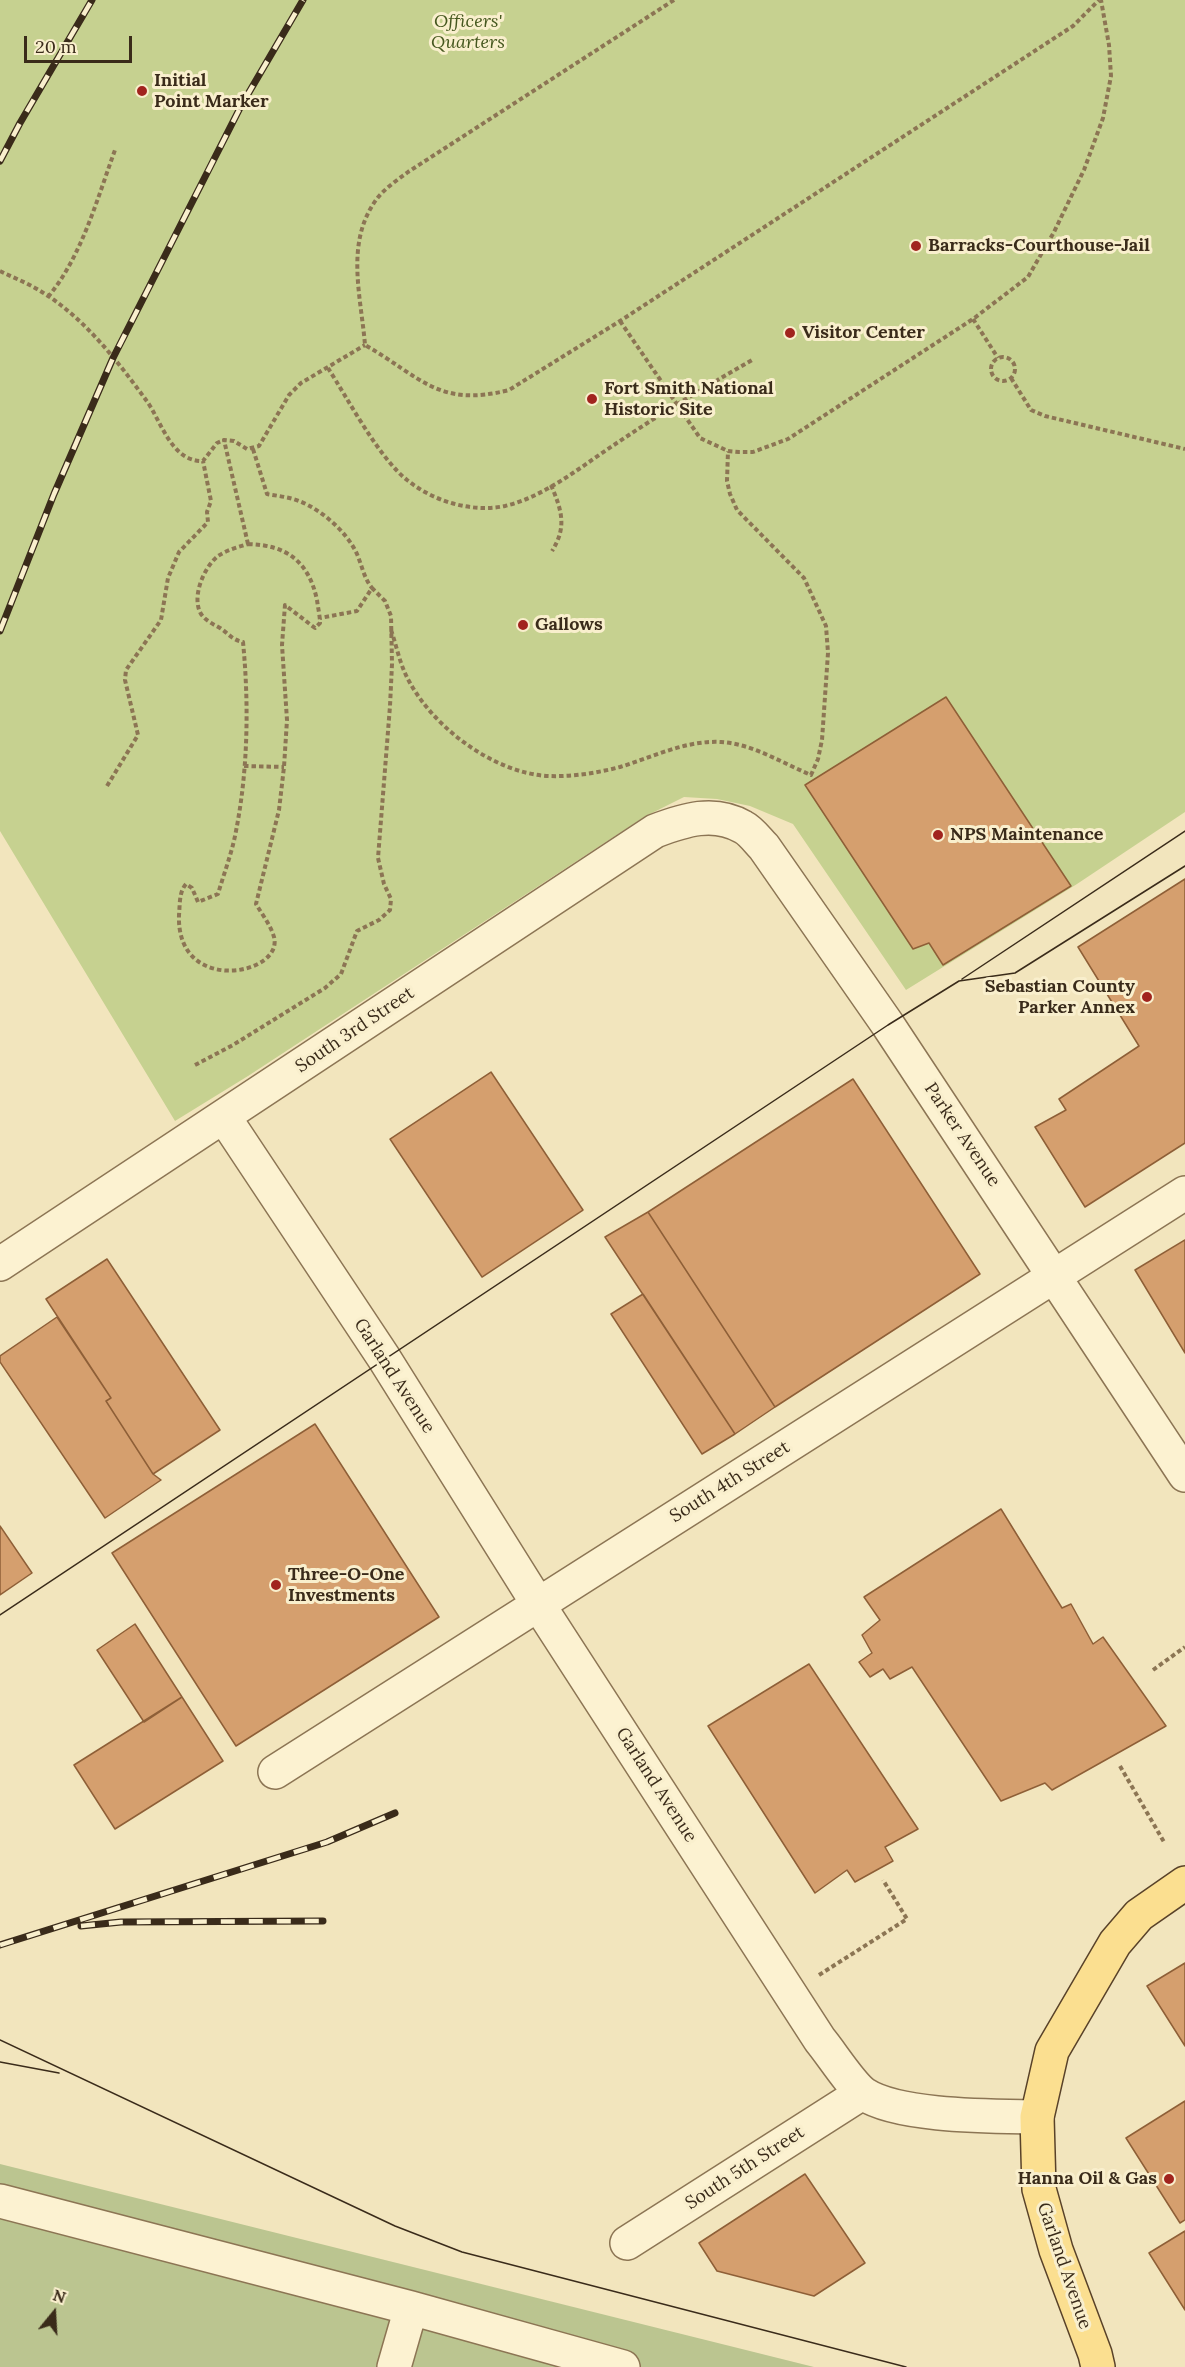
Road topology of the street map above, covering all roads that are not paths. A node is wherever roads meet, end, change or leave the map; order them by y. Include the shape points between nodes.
1 (718, 817) joint
2 (224, 1117) junction
3 (1185, 1192) edge
4 (0, 1264) edge
5 (1055, 1275) junction
6 (1185, 1474) edge
7 (538, 1604) junction
8 (275, 1772) dead end
9 (1185, 1883) edge
10 (862, 2093) junction
11 (1037, 2116) junction
12 (0, 2200) edge
13 (627, 2243) dead end
14 (411, 2308) junction
15 (1100, 2363) edge
16 (394, 2367) edge
17 (623, 2367) edge

1 - 2 street, South 3rd Street via 688,818 655,831
1 - 5 street, Parker Avenue via 744,827 764,847
2 - 4 street, South 3rd Street
2 - 7 street, Garland Avenue via 384,1358
3 - 5 street, South 4th Street
5 - 6 street, Parker Avenue
5 - 7 street, South 4th Street
7 - 8 street, South 4th Street
7 - 10 street, Garland Avenue via 820,2040
9 - 11 main road via 1139,1915 1115,1943 1052,2051
10 - 11 street, Garland Avenue via 895,2107
10 - 13 street, South 5th Street
11 - 15 main road, Garland Avenue via 1039,2189 1056,2250
12 - 14 street
14 - 16 street
14 - 17 street

